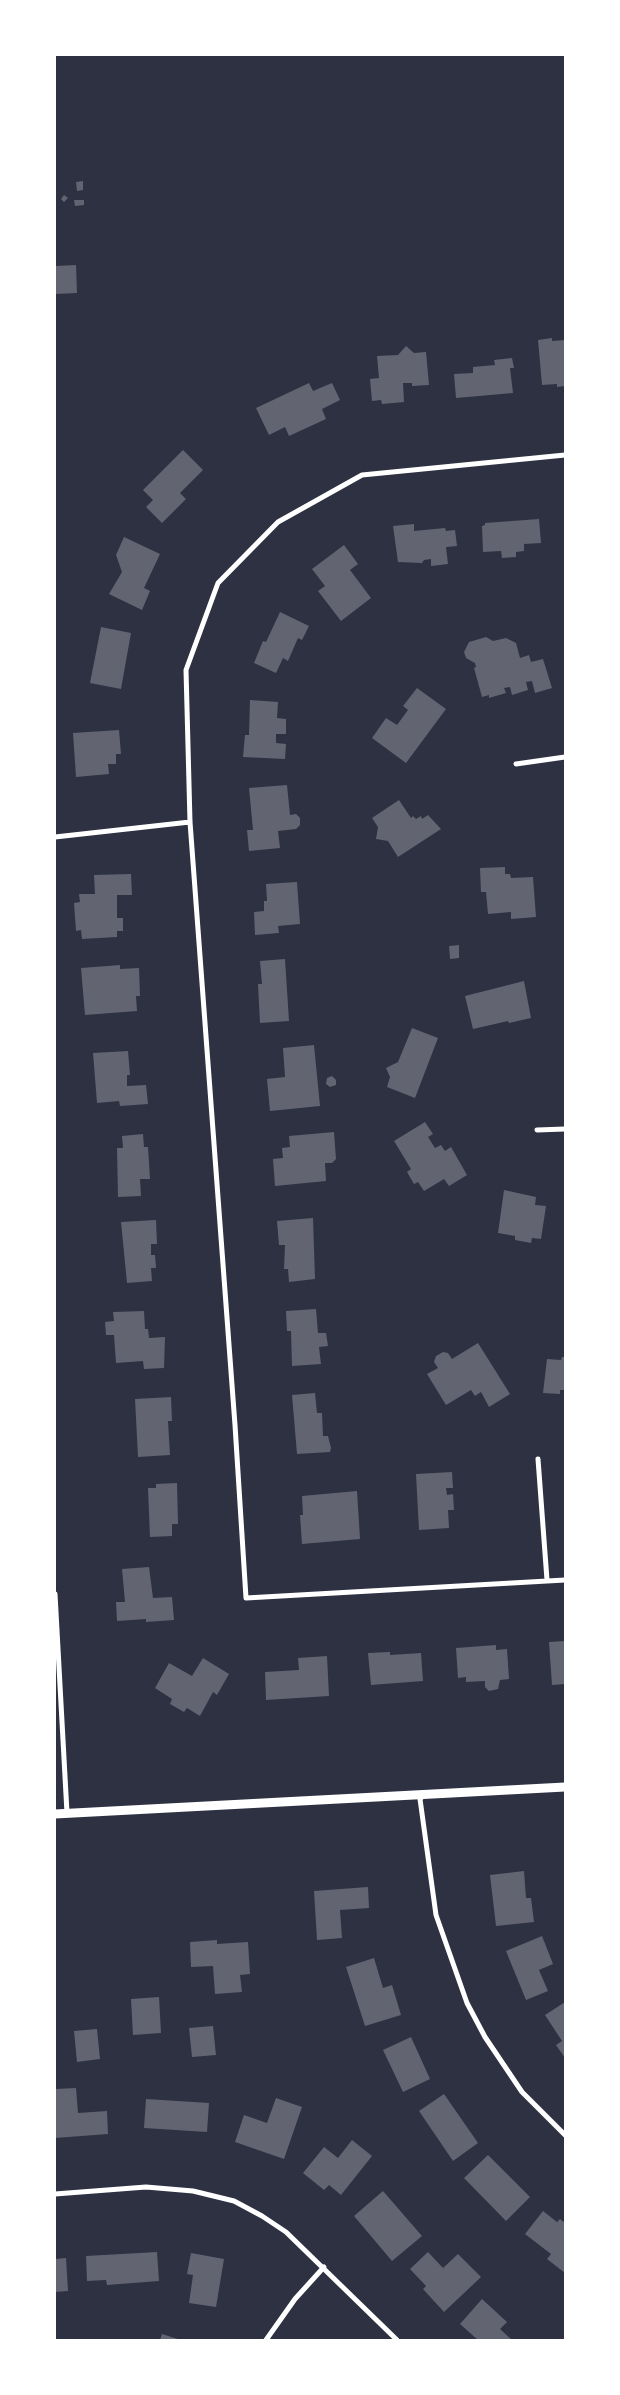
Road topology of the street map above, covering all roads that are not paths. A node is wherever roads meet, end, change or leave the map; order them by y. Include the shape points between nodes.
1 (565, 455) edge
2 (565, 757) edge
3 (516, 764) dead end
4 (190, 822) junction
5 (55, 837) edge
6 (565, 1129) edge
7 (537, 1130) dead end
8 (538, 1459) dead end
9 (547, 1580) junction
10 (565, 1580) edge
11 (55, 1594) edge
12 (56, 1628) edge
13 (565, 1787) edge
14 (422, 1797) junction
15 (67, 1813) junction
16 (55, 1814) edge
17 (565, 2134) edge
18 (55, 2194) edge
19 (324, 2268) junction
20 (266, 2340) edge
21 (397, 2340) edge

1 - 4 street via 362,475 278,522 218,583 186,670
2 - 3 street
4 - 5 street
4 - 9 street via 246,1598
6 - 7 street
8 - 9 street
9 - 10 street
11 - 12 street
12 - 15 street
13 - 14 street
14 - 15 street
14 - 17 street via 436,1915 467,2003 485,2038 522,2092
15 - 16 street
18 - 19 street via 146,2187 216,2196 234,2201 262,2216 286,2232
19 - 20 street via 295,2299
19 - 21 street

